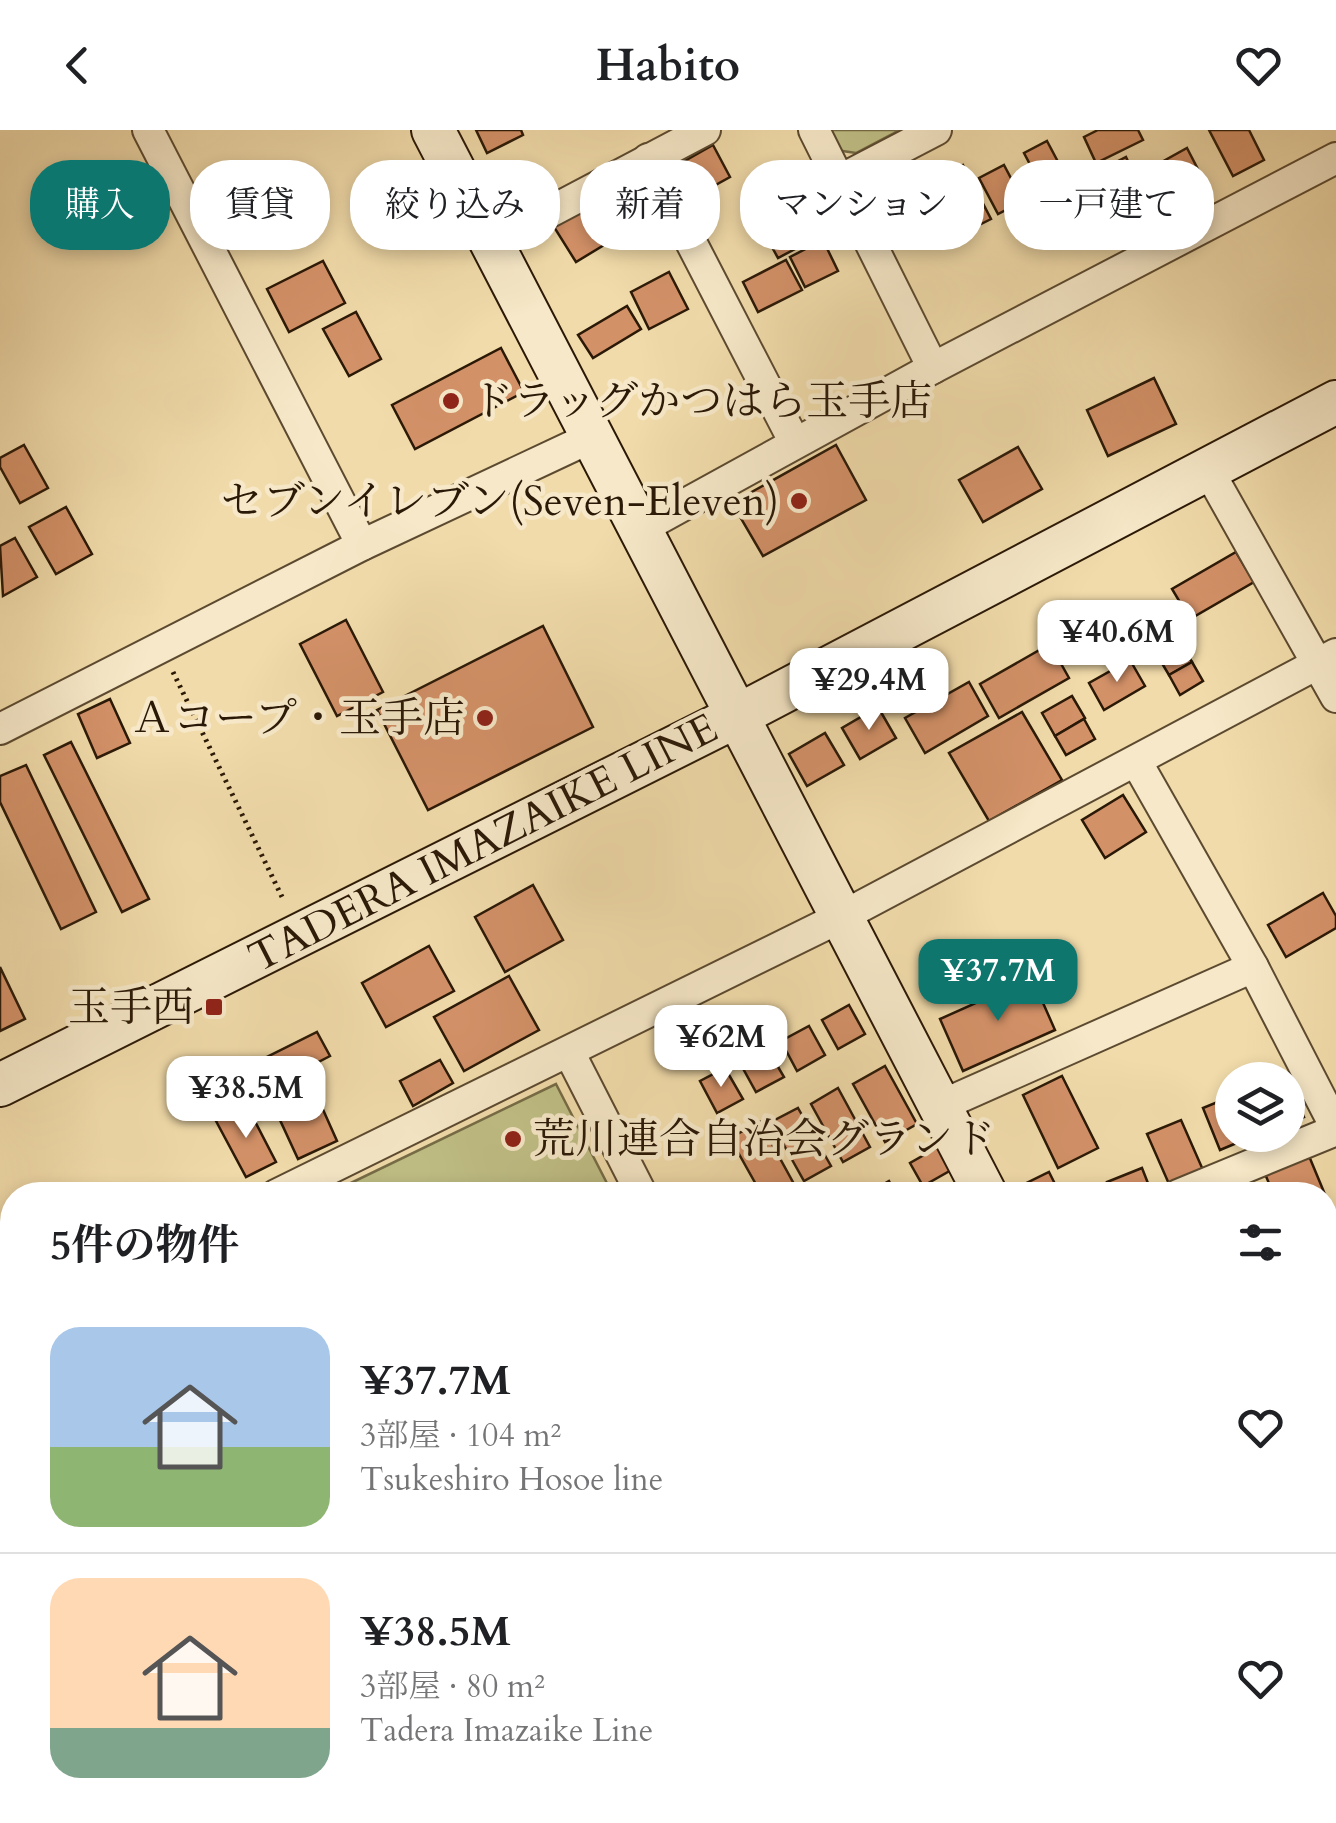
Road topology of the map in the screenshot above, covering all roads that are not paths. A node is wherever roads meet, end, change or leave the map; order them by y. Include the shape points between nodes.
1 (148, 130) edge
2 (433, 130) edge
3 (704, 130) edge
4 (814, 130) edge
5 (936, 130) edge
6 (1336, 158) edge
7 (648, 159) junction
8 (448, 160) edge
9 (830, 160) edge
10 (878, 160) edge
11 (560, 206) edge
12 (495, 250) edge
13 (875, 250) edge
14 (933, 368) junction
15 (1336, 402) edge
16 (592, 437) junction
17 (796, 443) junction
18 (1207, 468) junction
19 (640, 529) junction
20 (362, 545) junction
21 (1327, 659) edge
22 (1336, 697) edge
23 (736, 716) junction
24 (0, 729) edge
25 (1136, 760) junction
26 (841, 917) junction
27 (1253, 967) junction
28 (569, 1052) junction
29 (0, 1085) edge
30 (940, 1106) junction
31 (1336, 1129) edge
32 (303, 1182) edge
33 (635, 1182) edge
34 (979, 1182) edge
35 (1209, 1182) edge

1 - 20 street
2 - 8 main road
3 - 7 street
4 - 9 street
5 - 10 street
6 - 14 street
7 - 11 street
7 - 17 street
12 - 16 main road
13 - 14 street
14 - 17 street
15 - 18 main road, TADERA IMAZAIKE LINE
16 - 19 main road
16 - 20 street
17 - 19 street
18 - 21 street
18 - 23 main road, TADERA IMAZAIKE LINE
19 - 23 main road
20 - 24 street
21 - 22 street
21 - 25 street
23 - 26 main road
23 - 29 main road, TADERA IMAZAIKE LINE
25 - 26 street
25 - 27 street
26 - 28 street
26 - 30 main road
27 - 30 street
27 - 31 street
28 - 32 street
28 - 33 street
30 - 34 main road
31 - 35 street

